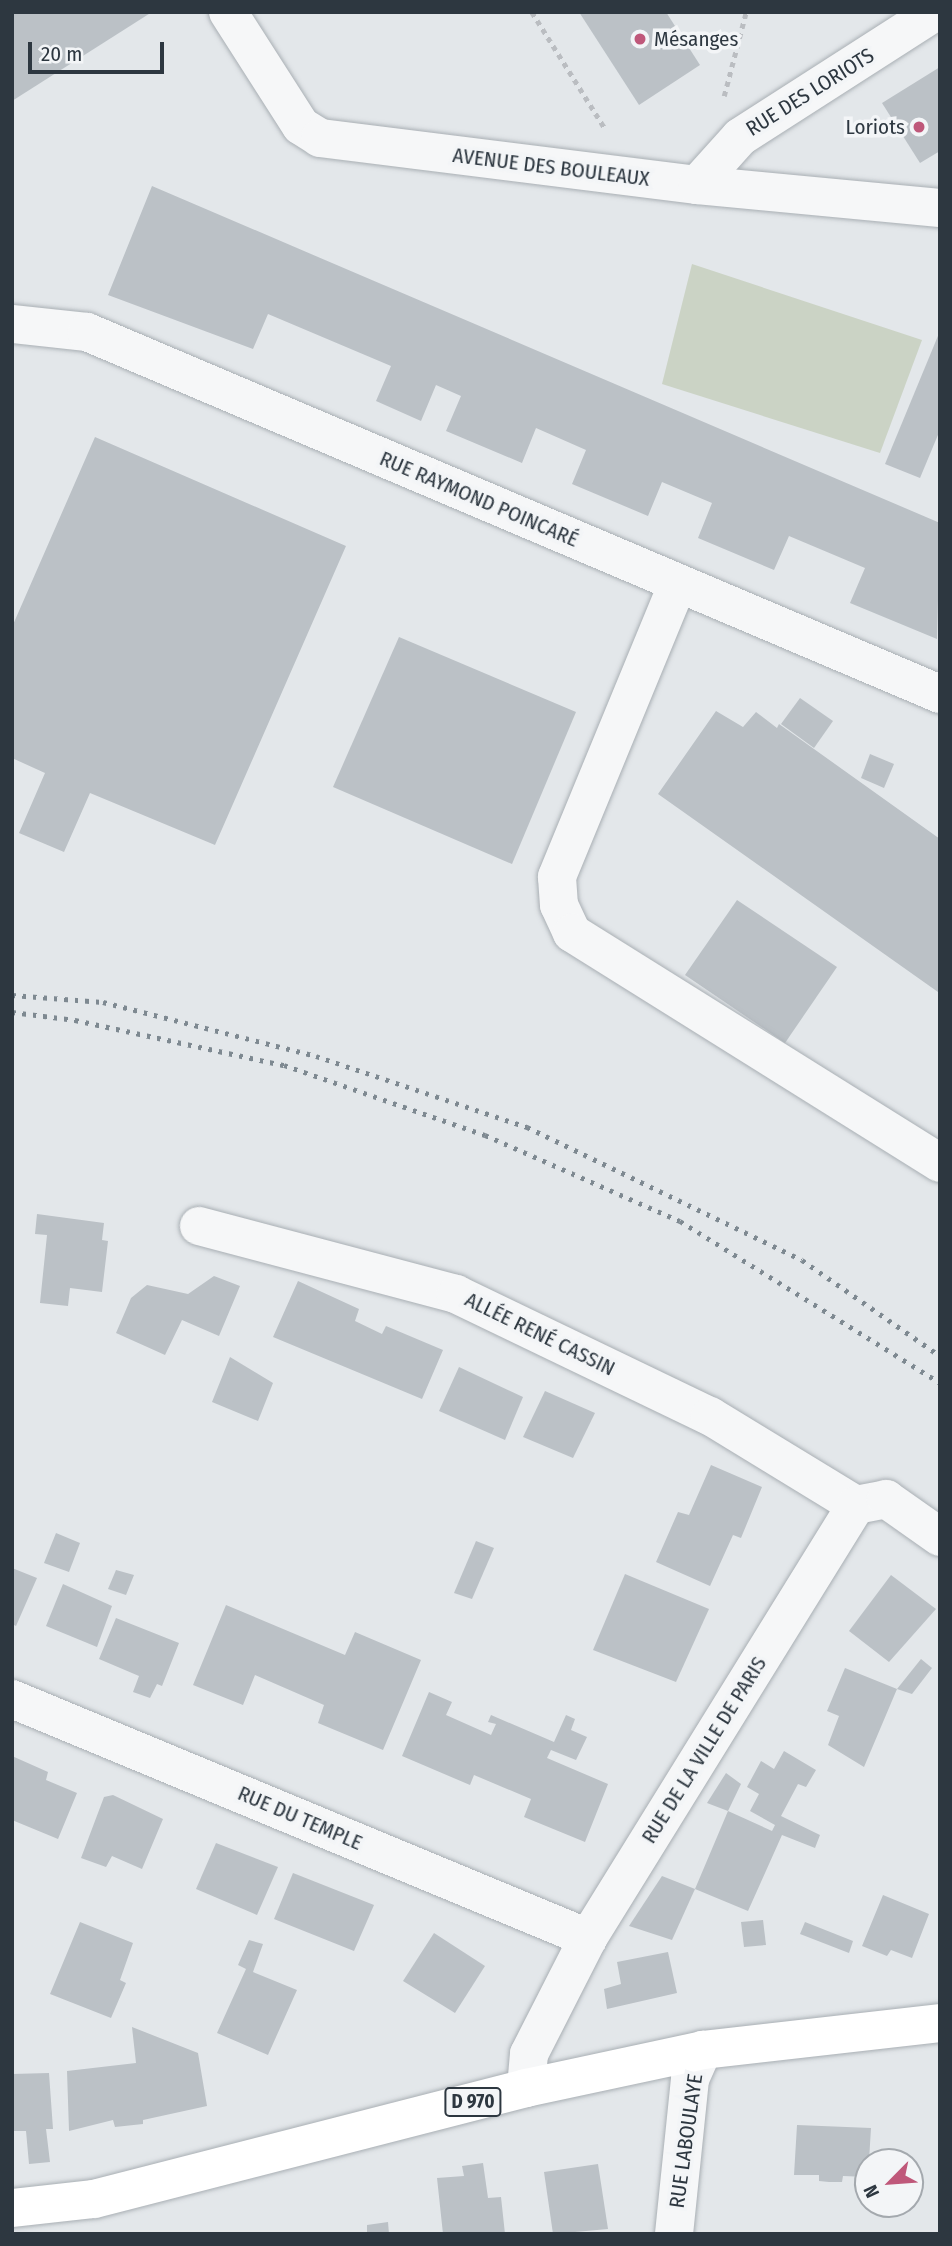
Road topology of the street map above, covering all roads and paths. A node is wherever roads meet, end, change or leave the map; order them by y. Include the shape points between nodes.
1 (228, 12) edge
2 (532, 12) edge
3 (936, 12) edge
4 (636, 178) junction
5 (697, 185) junction
6 (940, 208) edge
7 (12, 324) edge
8 (678, 583) junction
9 (940, 694) edge
10 (940, 1163) edge
11 (199, 1226) dead end
12 (856, 1505) junction
13 (940, 1537) edge
14 (12, 1699) edge
15 (588, 1938) junction
16 (940, 2023) edge
17 (703, 2050) junction
18 (526, 2088) junction
19 (12, 2208) edge
20 (674, 2234) edge

1 - 4 street, AVENUE DES BOULEAUX via 301,126 320,138
2 - 4 path
3 - 5 street, RUE DES LORIOTS via 740,136
4 - 5 street, AVENUE DES BOULEAUX
5 - 6 street, AVENUE DES BOULEAUX
7 - 8 street, RUE RAYMOND POINCARÉ via 87,332
8 - 9 street, RUE RAYMOND POINCARÉ
8 - 10 street via 556,877 559,905 572,933
11 - 12 street, ALLÉE RENÉ CASSIN via 456,1294 710,1416
12 - 13 street via 886,1499
12 - 15 street, RUE DE LA VILLE DE PARIS
14 - 15 street, RUE DU TEMPLE
15 - 18 street, RUE DE LA VILLE DE PARIS via 529,2054
16 - 17 main road, D 970
17 - 18 main road, D 970
17 - 20 street, RUE LABOULAYE via 690,2079
18 - 19 main road, D 970 via 94,2199

